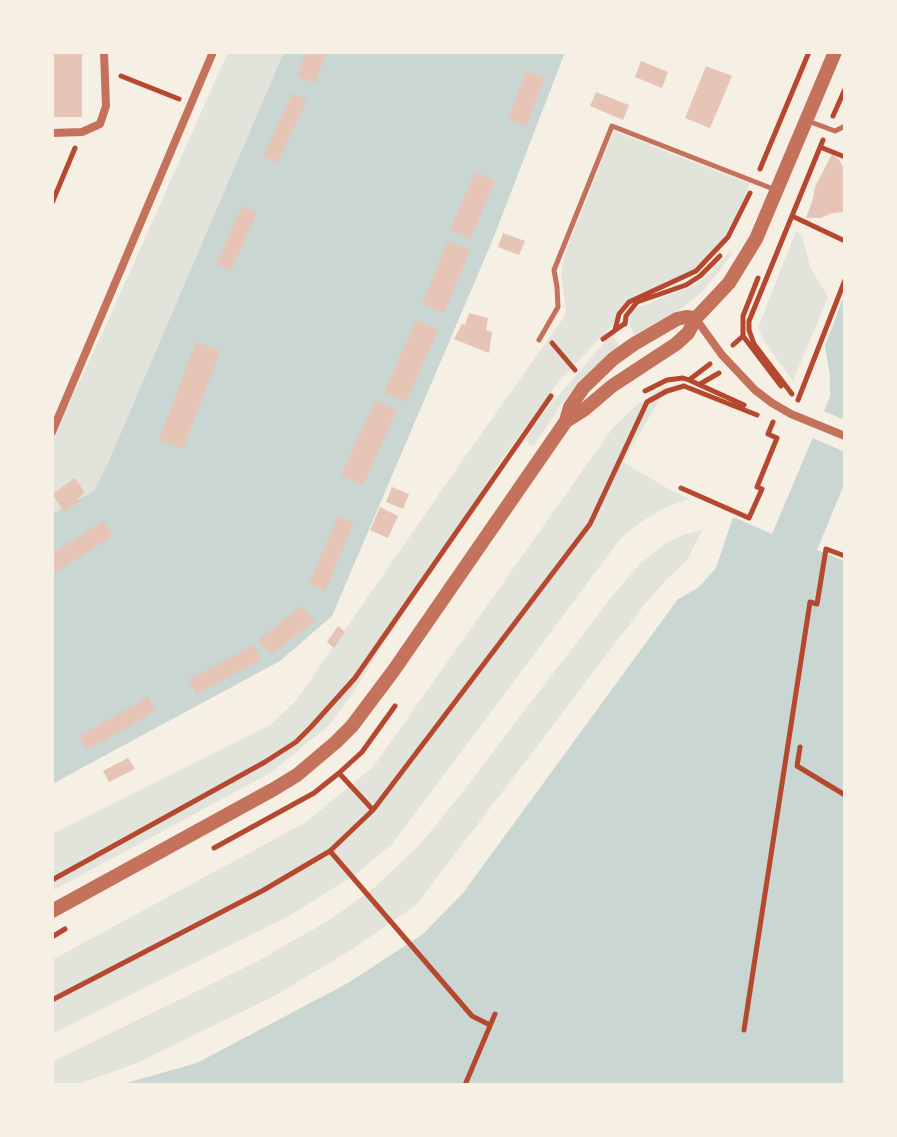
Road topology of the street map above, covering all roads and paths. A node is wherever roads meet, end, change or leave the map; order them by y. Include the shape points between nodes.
1 (104, 52) edge
2 (213, 52) edge
3 (811, 52) edge
4 (835, 52) edge
5 (105, 73) junction
6 (845, 89) edge
7 (171, 95) dead end
8 (807, 121) junction
9 (845, 126) edge
10 (828, 128) junction
11 (82, 132) junction
12 (52, 133) edge
13 (820, 147) junction
14 (845, 157) edge
15 (758, 182) junction
16 (777, 190) junction
17 (52, 203) edge
18 (792, 216) junction
19 (744, 223) dead end
20 (738, 234) dead end
21 (845, 241) edge
22 (845, 280) edge
23 (696, 318) junction
24 (625, 323) junction
25 (614, 330) junction
26 (743, 336) dead end
27 (539, 340) dead end
28 (550, 340) dead end
29 (601, 342) dead end
30 (631, 346) junction
31 (580, 364) dead end
32 (643, 366) junction
33 (575, 370) junction
34 (568, 376) dead end
35 (659, 384) dead end
36 (553, 394) dead end
37 (800, 396) dead end
38 (647, 402) junction
39 (809, 407) dead end
40 (791, 414) junction
41 (566, 421) junction
42 (786, 426) dead end
43 (771, 428) dead end
44 (52, 432) edge
45 (845, 436) edge
46 (681, 488) dead end
47 (845, 556) edge
48 (789, 748) junction
49 (339, 773) dead end
50 (845, 795) edge
51 (373, 810) junction
52 (330, 851) junction
53 (52, 880) edge
54 (52, 911) edge
55 (52, 1000) edge
56 (495, 1014) dead end
57 (490, 1025) junction
58 (744, 1030) dead end
59 (465, 1085) edge

1 - 5 street
2 - 44 street
3 - 15 path
4 - 8 street
5 - 7 path
5 - 11 street via 102,120
6 - 10 path
8 - 10 lane
8 - 16 street
9 - 10 lane
10 - 13 path
11 - 12 street
11 - 17 path
13 - 14 path
13 - 18 path
15 - 16 lane
15 - 19 path
15 - 25 path via 728,237 696,271 629,302
15 - 27 lane via 612,126 554,270 558,307
16 - 23 street via 745,259
18 - 21 path
18 - 39 path via 753,308 749,330 791,394
20 - 24 path via 700,276 637,302
22 - 37 path
23 - 30 street via 677,319
23 - 32 street via 688,333
23 - 40 street via 755,390
24 - 25 path
24 - 30 path
25 - 29 path
25 - 30 path
26 - 40 path via 782,387
28 - 33 path
30 - 41 street via 583,388
31 - 33 path
32 - 35 path
32 - 38 path via 645,379 637,383
32 - 41 street
33 - 34 path
36 - 53 path via 355,678 296,742
38 - 42 path via 684,386
38 - 51 path via 590,524
40 - 45 street
41 - 54 street via 394,670 336,742 274,789
43 - 46 path via 768,434 777,438 749,518
47 - 48 path via 826,549 817,604 810,602
48 - 50 path via 800,750 797,766
48 - 58 path
49 - 51 path
51 - 52 path
52 - 55 path
52 - 57 path via 472,1016
56 - 57 path
57 - 59 path

